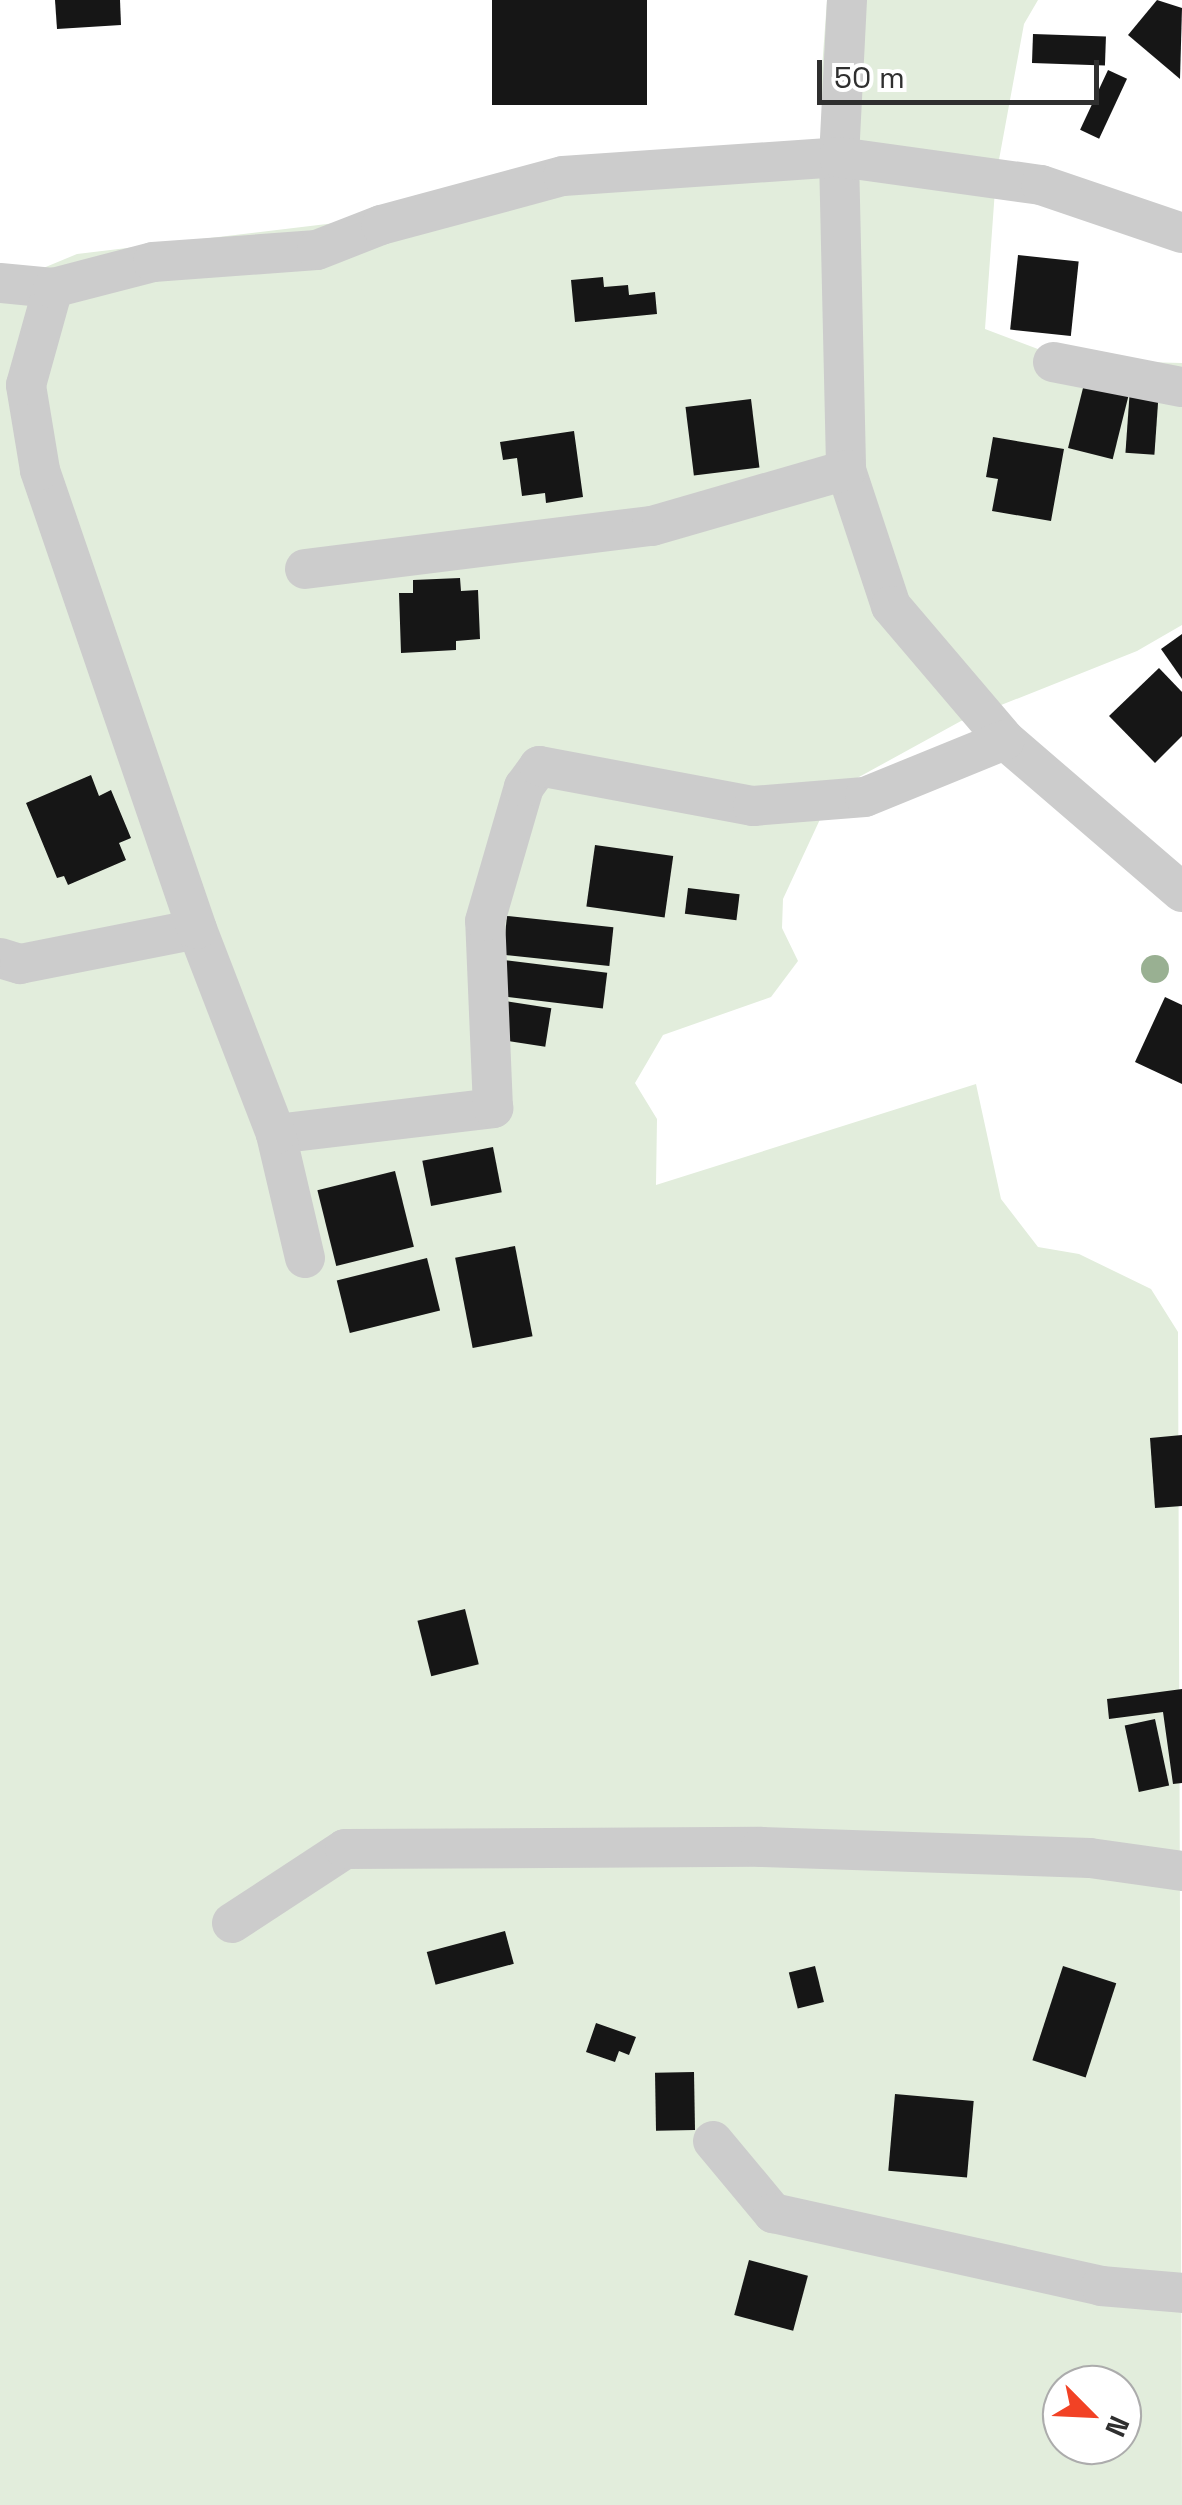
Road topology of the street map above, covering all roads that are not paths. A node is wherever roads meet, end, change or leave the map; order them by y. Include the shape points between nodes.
1 (847, 0) edge
2 (838, 158) junction
3 (1182, 233) edge
4 (0, 282) edge
5 (53, 288) junction
6 (1052, 362) dead end
7 (1182, 387) edge
8 (846, 470) junction
9 (305, 569) dead end
10 (1005, 740) junction
11 (1182, 892) edge
12 (197, 929) junction
13 (0, 958) edge
14 (276, 1134) junction
15 (305, 1258) dead end
16 (1182, 1871) edge
17 (232, 1923) dead end
18 (713, 2140) dead end
19 (1182, 2293) edge

1 - 2 street
2 - 3 street via 1041,185
2 - 5 street via 563,176 381,225 317,250 153,262
2 - 8 street
4 - 5 street
5 - 12 street via 26,385 40,470
6 - 7 street
8 - 9 street via 652,526
8 - 10 street via 891,606
10 - 11 street
10 - 14 street via 865,797 753,806 539,766 524,787 485,922 493,1108
12 - 13 street via 20,964
12 - 14 street
14 - 15 street
16 - 17 street via 1090,1858 762,1847 345,1849
18 - 19 street via 773,2213 1101,2286

